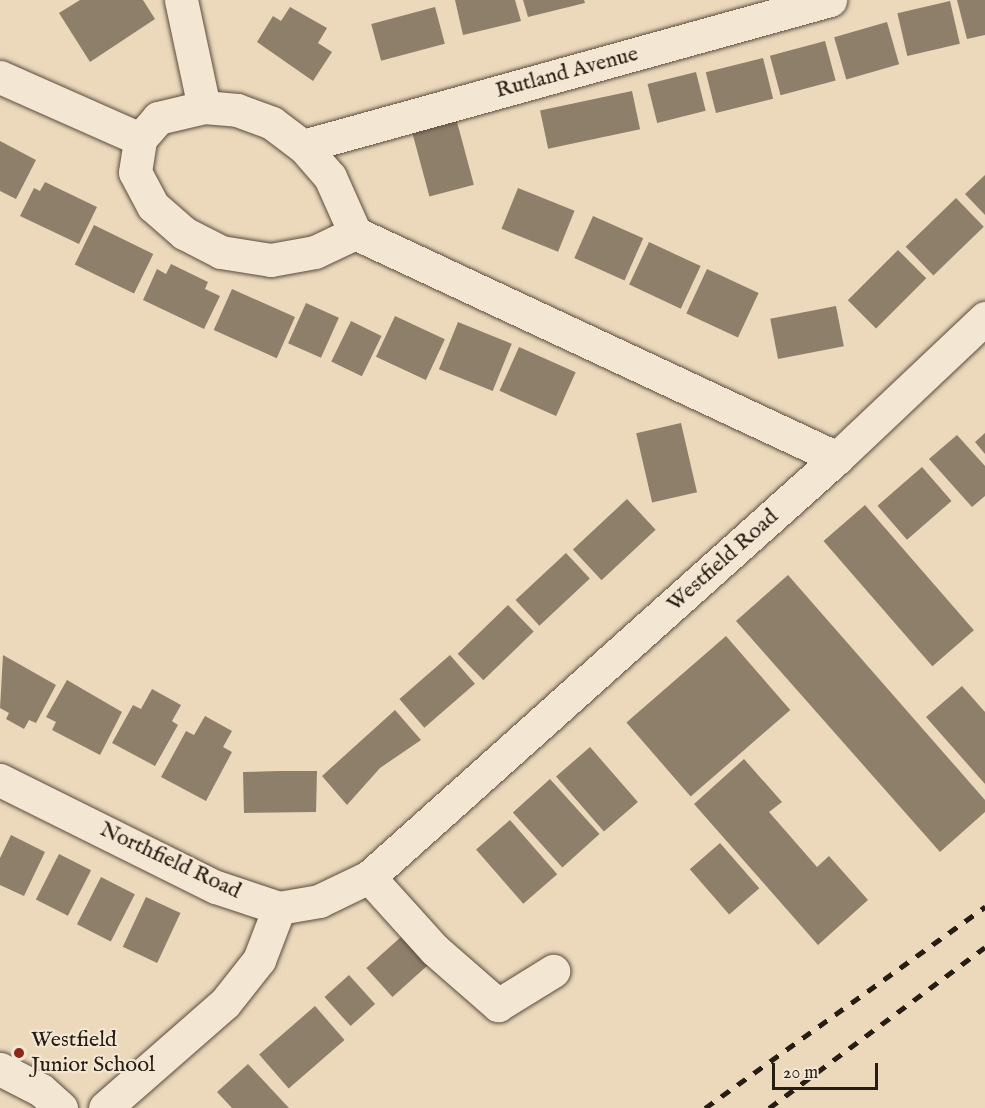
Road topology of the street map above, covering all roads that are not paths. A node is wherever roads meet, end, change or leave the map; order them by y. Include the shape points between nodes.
1 (181, 0) edge
2 (830, 0) edge
3 (0, 77) edge
4 (204, 107) junction
5 (140, 139) junction
6 (303, 146) junction
7 (355, 233) junction
8 (985, 318) edge
9 (837, 458) junction
10 (0, 780) edge
11 (456, 799) joint
12 (369, 877) junction
13 (279, 908) junction
14 (553, 971) dead end
15 (0, 1069) edge
16 (61, 1108) edge
17 (105, 1108) edge

1 - 4 street
2 - 6 street, Rutland Avenue
3 - 5 street
4 - 5 street via 158,118
4 - 6 street via 237,110 272,123
5 - 7 street via 135,172 153,206 184,233 221,252 271,260 315,252
6 - 7 street via 330,177
7 - 9 street
8 - 9 street, Westfield Road
9 - 11 street, Westfield Road
10 - 13 street, Northfield Road via 216,887
11 - 12 street, Northfield Road
12 - 13 street, Northfield Road via 319,901
12 - 14 street via 435,950 498,1005
13 - 17 street via 259,960 225,1003
15 - 16 street via 41,1090

